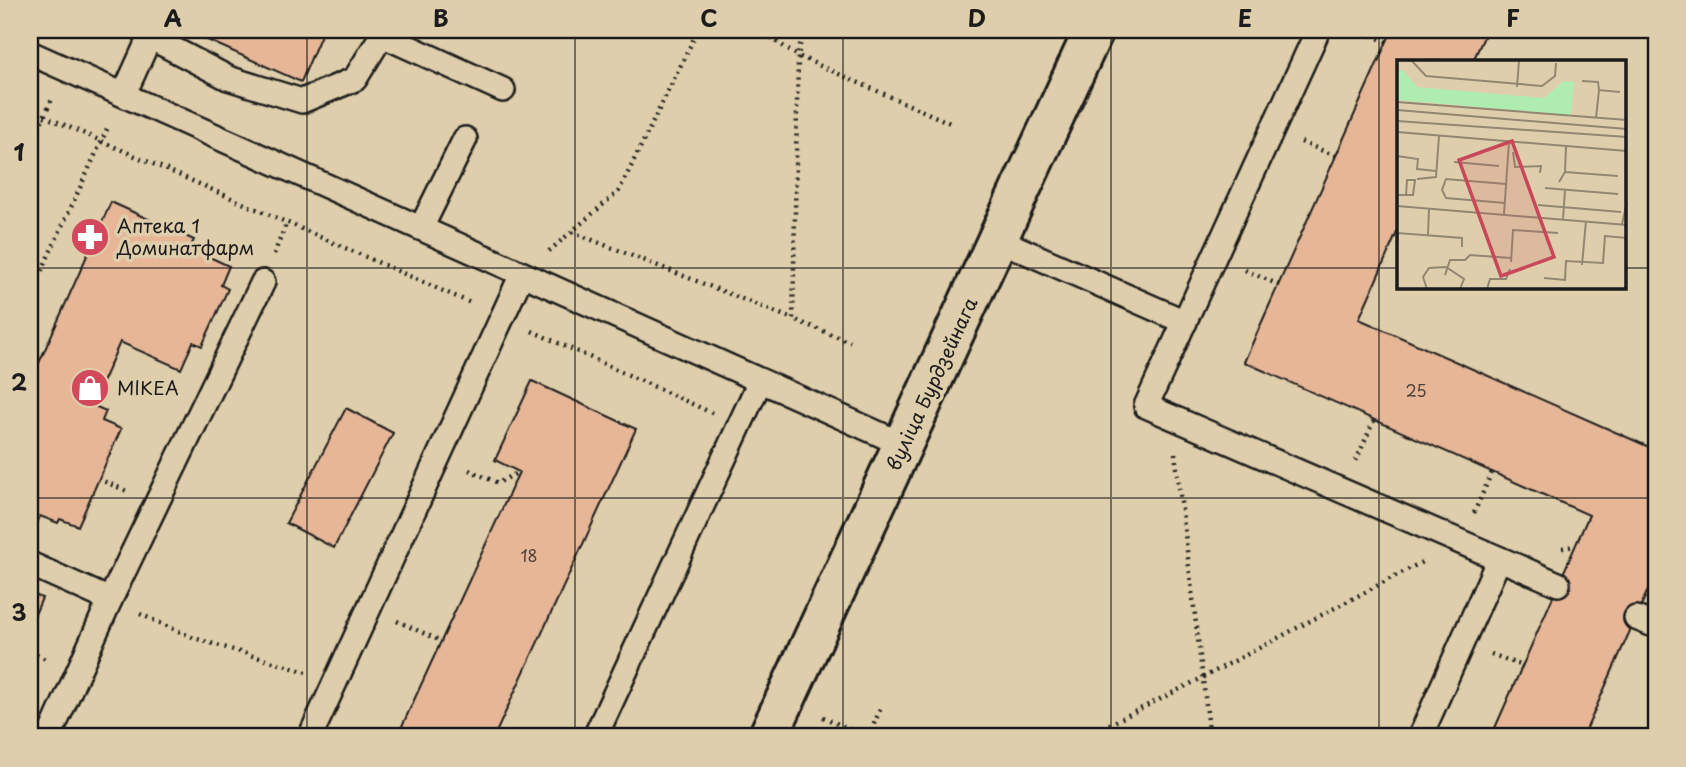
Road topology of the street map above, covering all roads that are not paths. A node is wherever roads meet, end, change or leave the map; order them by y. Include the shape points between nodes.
1 (1094, 30) edge
2 (1318, 30) edge
3 (382, 32) edge
4 (151, 33) edge
5 (30, 52) edge
6 (503, 90) dead end
7 (124, 94) junction
8 (465, 139) dead end
9 (421, 228) junction
10 (999, 240) junction
11 (522, 274) junction
12 (263, 282) dead end
13 (1185, 322) junction
14 (760, 381) junction
15 (904, 445) junction
16 (1499, 559) junction
17 (30, 564) edge
18 (1558, 584) dead end
19 (110, 600) junction
20 (49, 737) edge
21 (310, 737) edge
22 (595, 737) edge
23 (768, 737) edge
24 (1420, 737) edge

1 - 10 street, вуліца Бурдзейнага
2 - 13 lane
3 - 4 lane via 355,79 302,101 228,78
3 - 6 lane
4 - 7 lane
5 - 7 lane
7 - 9 lane
8 - 9 lane
9 - 11 lane
10 - 13 lane
10 - 15 street, вуліца Бурдзейнага
11 - 14 lane
11 - 21 lane
12 - 19 lane
13 - 16 lane via 1146,407
14 - 15 lane
14 - 22 lane
15 - 23 street, вуліца Бурдзейнага
16 - 18 lane
16 - 24 lane
17 - 19 lane
19 - 20 lane

